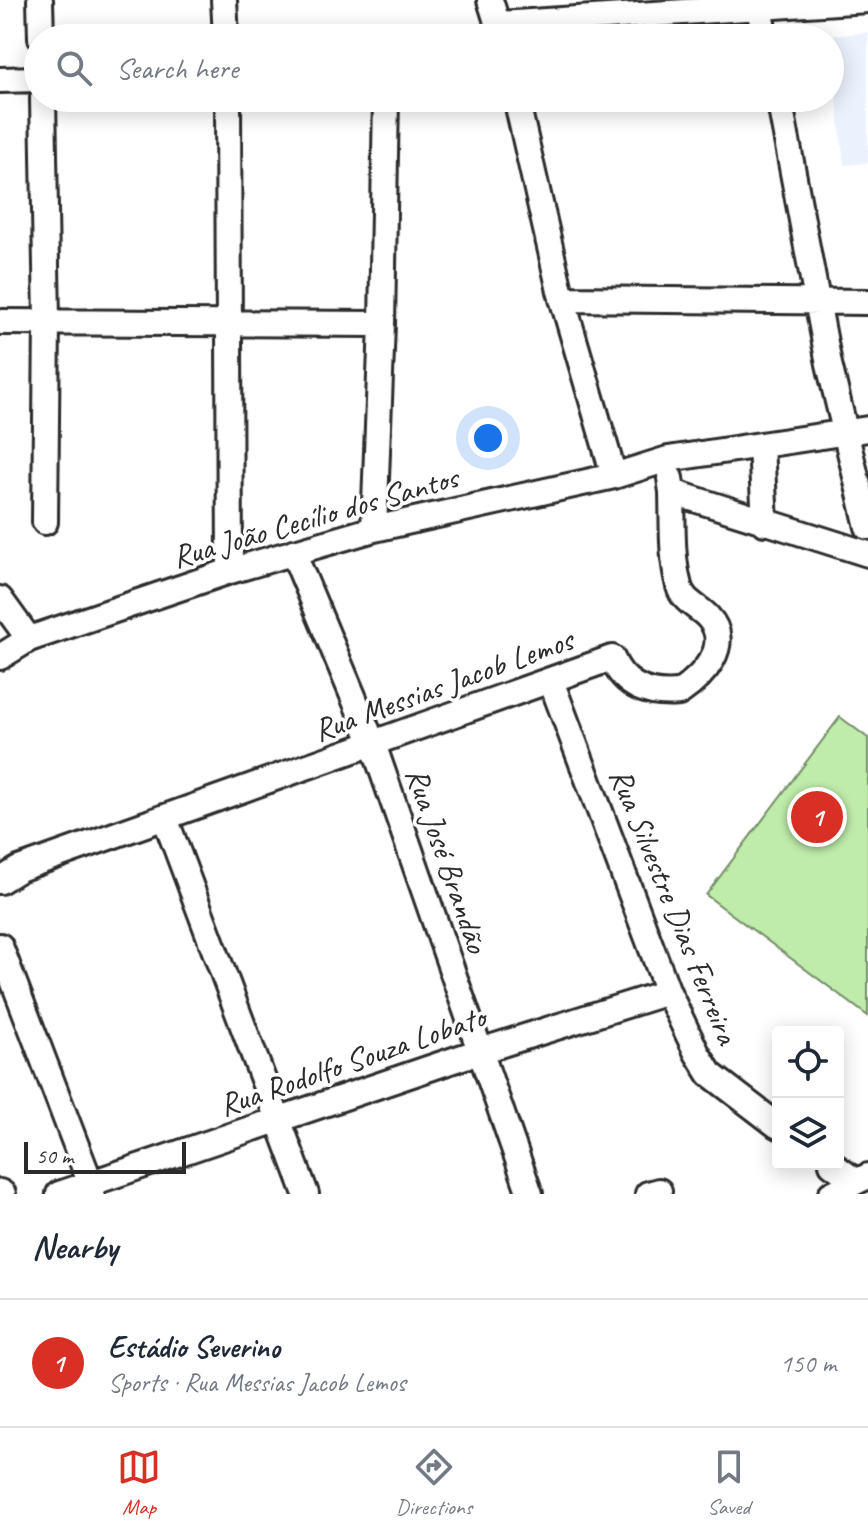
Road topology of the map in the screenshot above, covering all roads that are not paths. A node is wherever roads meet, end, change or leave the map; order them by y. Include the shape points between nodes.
1 (40, 0) edge
2 (224, 0) edge
3 (490, 0) edge
4 (868, 0) edge
5 (759, 8) junction
6 (41, 24) edge
7 (225, 24) edge
8 (498, 24) edge
9 (579, 24) edge
10 (762, 24) edge
11 (24, 79) edge
12 (0, 80) edge
13 (43, 112) edge
14 (228, 112) edge
15 (386, 112) edge
16 (519, 112) edge
17 (782, 112) edge
18 (562, 299) junction
19 (868, 302) edge
20 (817, 303) junction
21 (47, 321) junction
22 (0, 322) edge
23 (229, 323) junction
24 (382, 324) junction
25 (857, 432) edge
26 (761, 446) junction
27 (668, 459) junction
28 (614, 476) junction
29 (672, 492) junction
30 (45, 522) dead end
31 (765, 523) junction
32 (868, 527) edge
33 (374, 529) junction
34 (293, 552) junction
35 (868, 554) edge
36 (230, 571) junction
37 (0, 599) edge
38 (29, 639) junction
39 (0, 657) edge
40 (551, 681) junction
41 (373, 744) junction
42 (165, 818) junction
43 (0, 881) edge
44 (0, 946) edge
45 (668, 992) junction
46 (480, 1051) junction
47 (277, 1121) junction
48 (772, 1121) edge
49 (862, 1178) edge
50 (91, 1188) edge
51 (59, 1194) edge
52 (306, 1194) edge
53 (530, 1194) edge
54 (831, 1194) edge

1 - 6 street
2 - 7 street
3 - 8 street
4 - 5 street
5 - 9 street
5 - 10 street
11 - 12 street
13 - 21 street
14 - 23 street
15 - 24 street
16 - 18 street
17 - 20 street
18 - 20 street
18 - 28 street
19 - 20 street
20 - 25 street
21 - 22 street
21 - 23 street
21 - 30 street
23 - 24 street
23 - 36 street
24 - 33 street
25 - 26 street, Rua João Cecílio dos Santos
25 - 32 street
26 - 27 street, Rua João Cecílio dos Santos
26 - 31 street
27 - 28 street, Rua João Cecílio dos Santos
27 - 29 street
28 - 33 street, Rua João Cecílio dos Santos
29 - 31 street
29 - 40 street, Rua Messias Jacob Lemos via 679,589 714,625 718,637 708,669 679,693 650,693 632,684 612,658
31 - 35 street
33 - 34 street, Rua João Cecílio dos Santos
34 - 36 street, Rua João Cecílio dos Santos
34 - 41 street, Rua José Brandão
36 - 38 street, Rua João Cecílio dos Santos
37 - 38 street
38 - 39 street, Rua João Cecílio dos Santos
40 - 41 street, Rua Messias Jacob Lemos
40 - 45 street, Rua Silvestre Dias Ferreira
41 - 42 street, Rua Messias Jacob Lemos
41 - 46 street, Rua José Brandão
42 - 43 street, Rua Messias Jacob Lemos via 19,869
42 - 47 street
44 - 50 street
45 - 46 street, Rua Rodolfo Souza Lobato
45 - 48 street, Rua Silvestre Dias Ferreira via 710,1074
46 - 47 street, Rua Rodolfo Souza Lobato
46 - 53 street, Rua José Brandão
47 - 50 street, Rua Rodolfo Souza Lobato
47 - 52 street
49 - 54 street
50 - 51 street, Rua Rodolfo Souza Lobato

